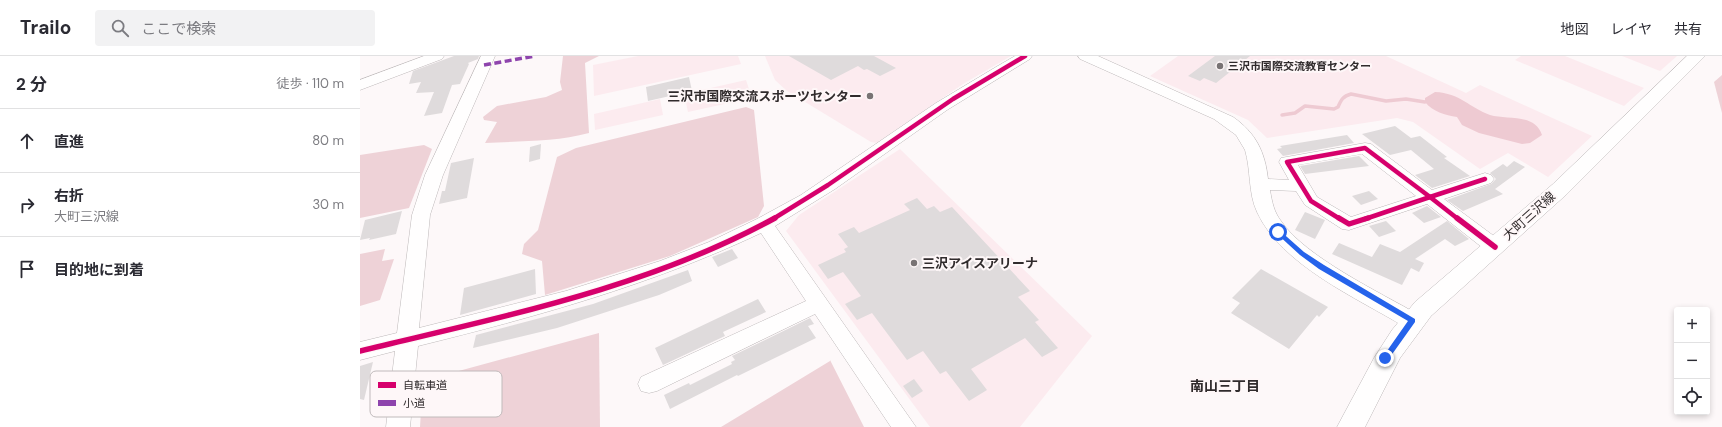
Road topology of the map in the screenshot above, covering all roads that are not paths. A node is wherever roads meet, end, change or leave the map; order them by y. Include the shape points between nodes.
1 (437, 56) edge
2 (488, 56) edge
3 (1025, 56) edge
4 (1085, 56) edge
5 (1697, 56) edge
6 (360, 85) edge
7 (1485, 179) dead end
8 (1260, 184) junction
9 (1302, 186) junction
10 (1428, 198) junction
11 (764, 224) junction
12 (1495, 247) junction
13 (818, 304) junction
14 (1412, 320) junction
15 (407, 340) junction
16 (360, 351) edge
17 (404, 371) edge
18 (649, 384) dead end
19 (399, 417) edge
20 (398, 427) edge
21 (904, 427) edge
22 (1351, 427) edge

1 - 6 street
2 - 15 street via 434,175 421,215
3 - 11 street via 930,114 854,169
4 - 8 street via 1231,123 1245,135 1254,148
5 - 12 main road, 大町三沢線 via 1560,189
7 - 10 street
8 - 9 street
8 - 14 street via 1266,212 1278,232 1288,242 1322,267
9 - 10 street via 1311,201 1349,224
9 - 10 street via 1287,162 1365,148
10 - 12 street
11 - 13 street
11 - 15 street via 683,260 615,285 552,304
12 - 14 main road, 大町三沢線 via 1444,289
13 - 18 street
13 - 21 street
14 - 22 main road, 大町三沢線 via 1385,358
15 - 16 street
15 - 17 street
19 - 20 street

